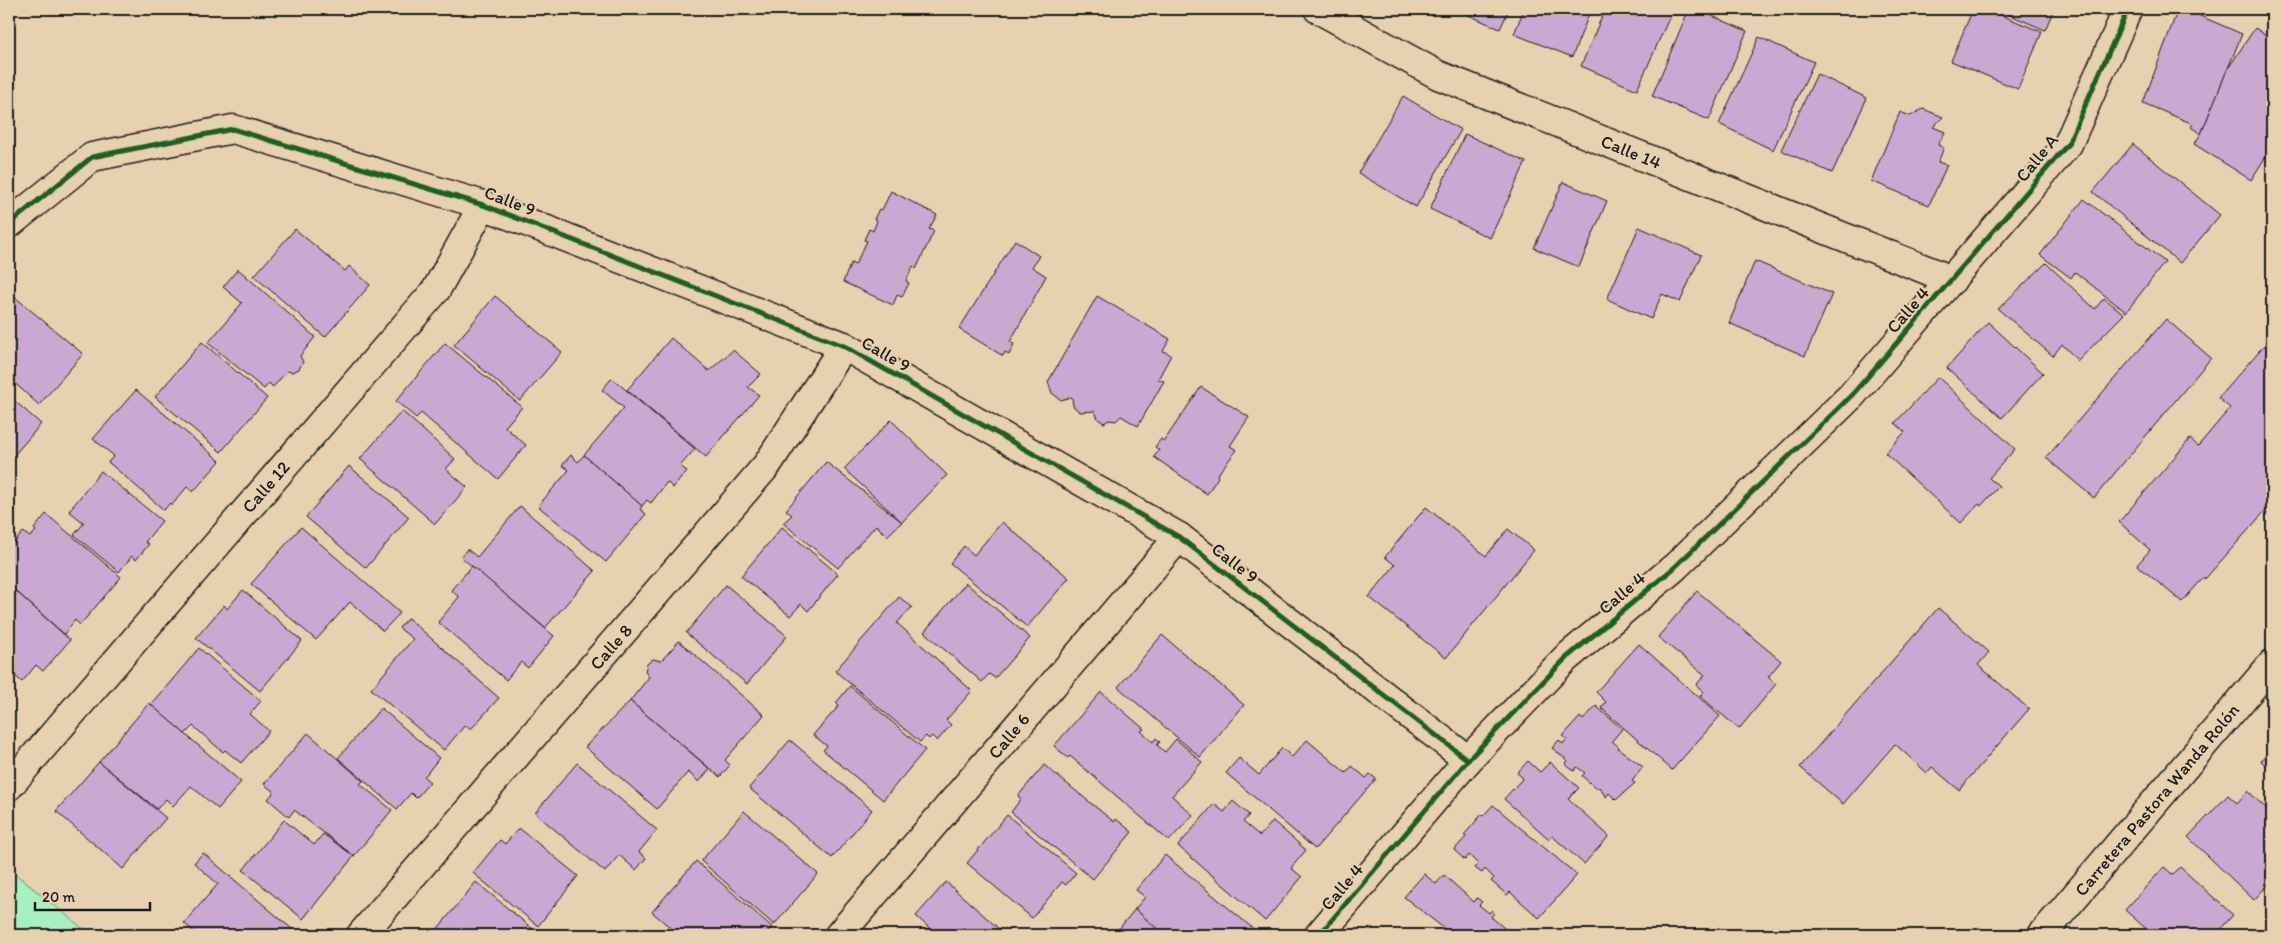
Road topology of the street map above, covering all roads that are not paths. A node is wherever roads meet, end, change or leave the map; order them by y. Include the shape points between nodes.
1 (1318, 9) edge
2 (2128, 9) edge
3 (483, 205) junction
4 (9, 224) edge
5 (1952, 280) junction
6 (844, 346) junction
7 (1179, 537) junction
8 (2272, 664) edge
9 (1468, 760) junction
10 (9, 786) edge
11 (361, 935) edge
12 (839, 935) edge
13 (1319, 935) edge
14 (2042, 935) edge

1 - 5 street, Calle 14 via 1438,75
2 - 5 street, Calle A via 2068,144
3 - 4 street, Calle 9 via 232,129 92,157
3 - 6 street, Calle 9
3 - 10 street, Calle 12 via 436,290
5 - 9 street, Calle 4 via 1852,395 1675,568 1565,659
6 - 7 street, Calle 9
6 - 11 street, Calle 8 via 768,465
7 - 9 street, Calle 9
7 - 12 street, Calle 6
8 - 14 street, Carretera Pastora Wanda Rolón
9 - 13 street, Calle 4

